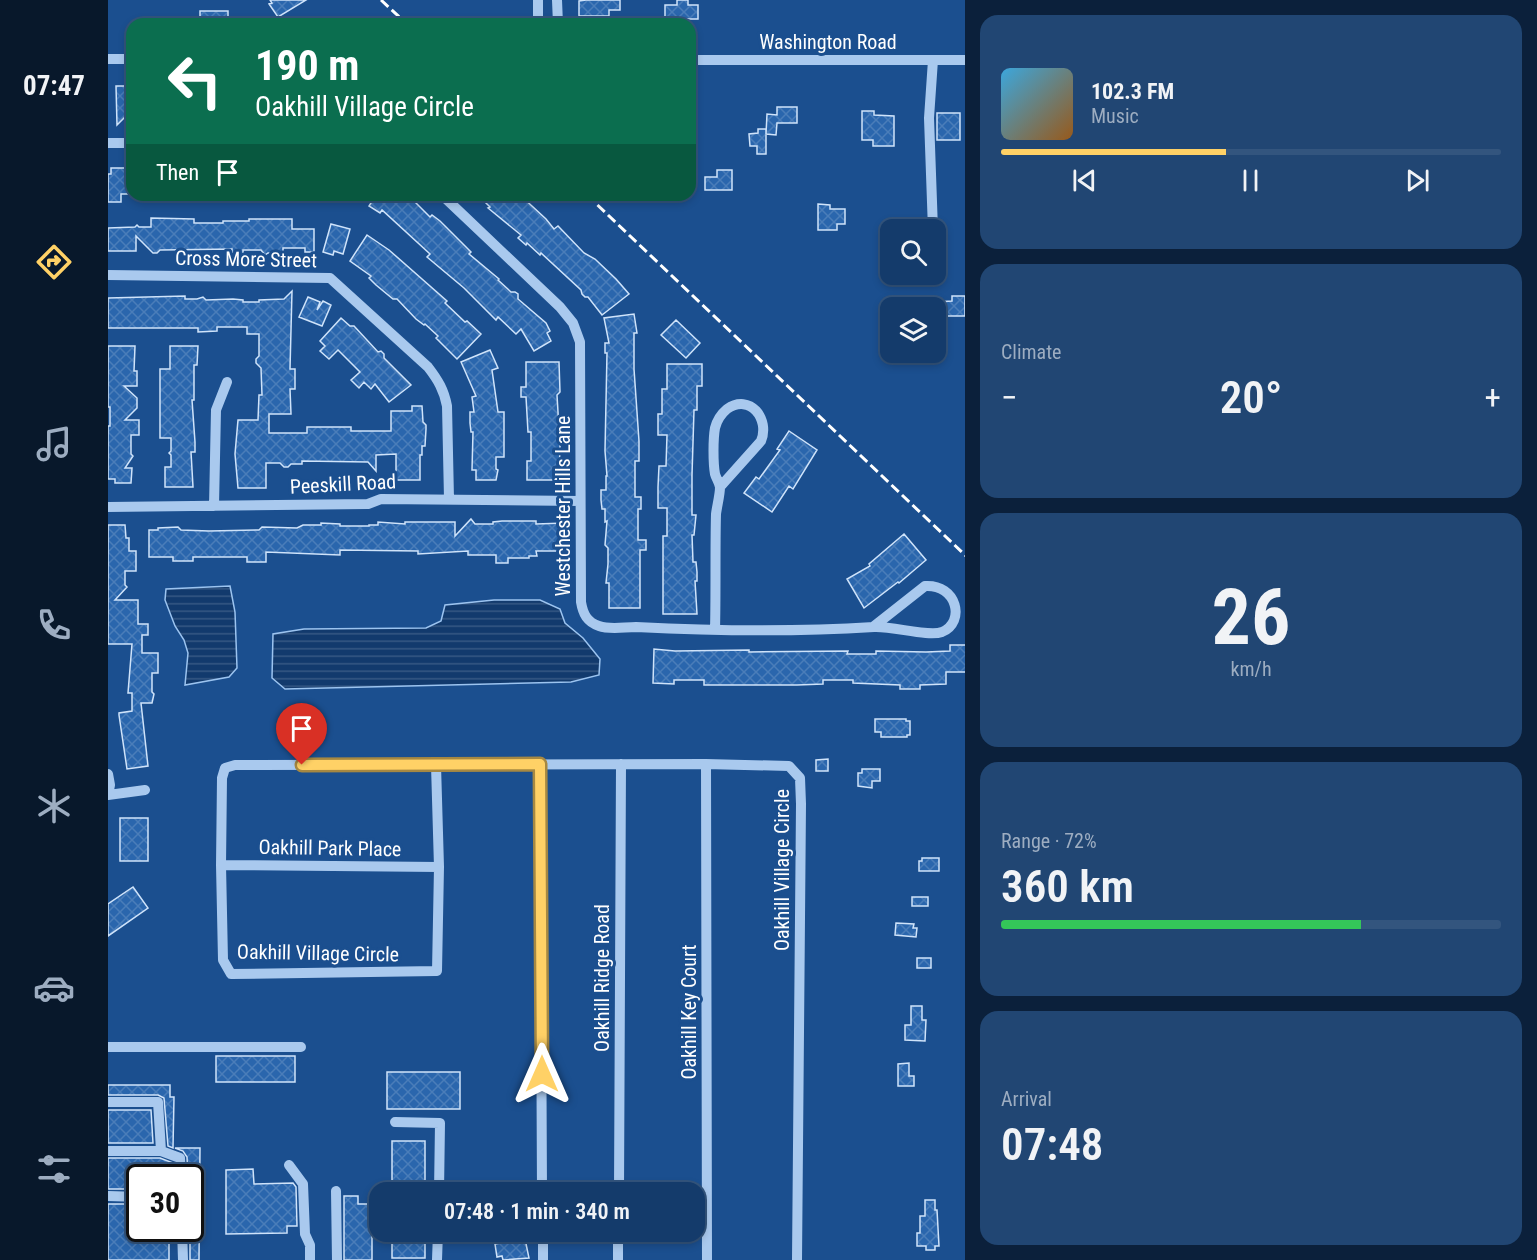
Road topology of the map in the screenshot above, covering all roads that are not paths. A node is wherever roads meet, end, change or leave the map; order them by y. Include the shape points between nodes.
1 (538, 0) edge
2 (557, 0) edge
3 (538, 18) edge
4 (558, 18) edge
5 (108, 59) edge
6 (126, 59) edge
7 (696, 60) edge
8 (933, 60) junction
9 (965, 60) edge
10 (108, 143) edge
11 (126, 143) edge
12 (448, 201) edge
13 (933, 219) edge
14 (108, 275) edge
15 (227, 382) dead end
16 (720, 487) junction
17 (449, 499) junction
18 (580, 501) junction
19 (214, 506) junction
20 (108, 507) edge
21 (873, 627) junction
22 (715, 630) junction
23 (540, 764) junction
24 (621, 764) junction
25 (706, 764) junction
26 (436, 765) junction
27 (108, 774) edge
28 (144, 790) dead end
29 (108, 795) edge
30 (221, 865) junction
31 (439, 867) junction
32 (108, 1047) edge
33 (301, 1047) dead end
34 (108, 1102) edge
35 (395, 1122) dead end
36 (108, 1151) edge
37 (161, 1151) junction
38 (180, 1164) edge
39 (289, 1165) dead end
40 (439, 1182) edge
41 (542, 1182) edge
42 (619, 1182) edge
43 (336, 1191) dead end
44 (108, 1197) edge
45 (126, 1197) edge
46 (182, 1242) edge
47 (438, 1242) edge
48 (543, 1242) edge
49 (618, 1242) edge
50 (183, 1260) edge
51 (310, 1260) edge
52 (337, 1260) edge
53 (437, 1260) edge
54 (543, 1260) edge
55 (618, 1260) edge
56 (707, 1260) edge
57 (797, 1260) edge

1 - 3 street
2 - 4 street
5 - 6 street
7 - 8 street, Washington Road
8 - 9 street, Washington Road
8 - 13 street via 929,118
10 - 11 street
12 - 18 street, Westchester Hills Lane via 560,307 577,332
14 - 17 street, Cross More Street via 330,278 428,368 444,392
15 - 19 street via 216,410
16 - 16 street via 763,436 761,417 746,405 732,406 716,424 715,473
16 - 22 street via 716,512
17 - 18 street, Peeskill Road
17 - 19 street, Peeskill Road
18 - 22 street, Westchester Hills Lane via 581,602 586,618 602,627
19 - 20 street, Peeskill Road
21 - 21 street, Westchester Hills Lane via 936,634 951,627 956,605 945,589 926,586
21 - 22 street, Westchester Hills Lane
23 - 24 street, Oakhill Village Circle
23 - 26 street, Oakhill Village Circle
23 - 41 street
24 - 25 street, Oakhill Village Circle
24 - 42 street, Oakhill Ridge Road
25 - 56 street, Oakhill Key Court
25 - 57 street, Oakhill Village Circle via 789,766 800,778
26 - 30 street, Oakhill Village Circle via 229,766 222,777
26 - 31 street, Oakhill Village Circle
27 - 29 street
28 - 29 street
30 - 31 street, Oakhill Park Place
30 - 31 street, Oakhill Village Circle via 223,960 231,974 437,971
32 - 33 street
34 - 37 street via 158,1102
35 - 40 street via 440,1123
36 - 37 street
37 - 38 street via 180,1158
39 - 51 street via 303,1184
43 - 52 street
44 - 45 street
46 - 50 street
47 - 53 street
48 - 54 street
49 - 55 street

